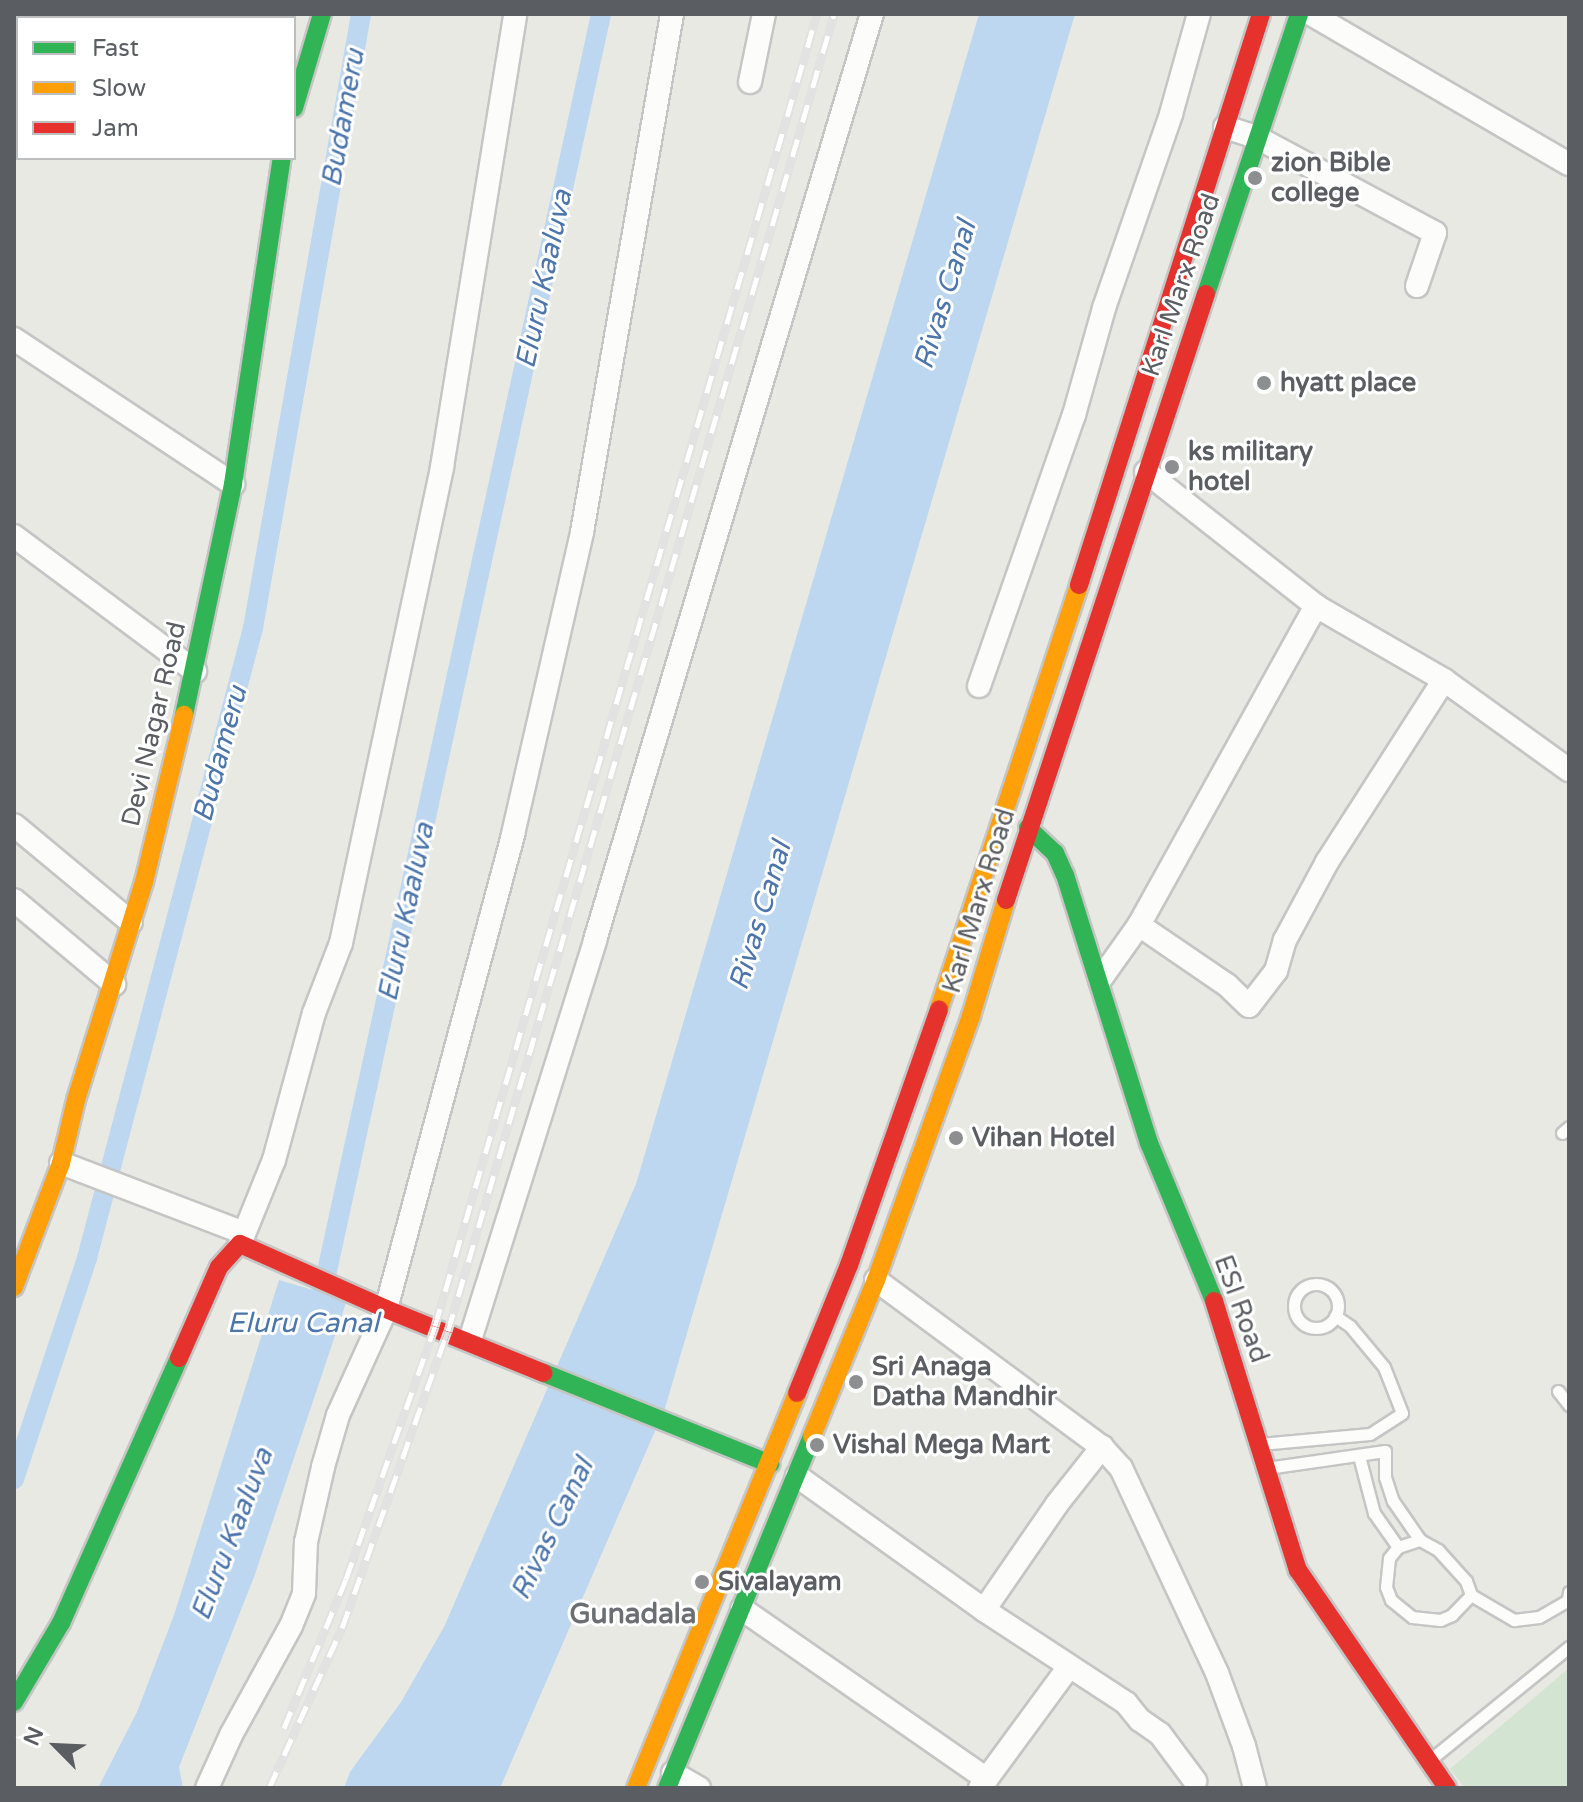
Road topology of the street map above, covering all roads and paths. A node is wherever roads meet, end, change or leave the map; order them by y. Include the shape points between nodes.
1 (515, 14) edge
2 (672, 14) edge
3 (764, 14) edge
4 (872, 14) edge
5 (1199, 14) edge
6 (1261, 14) edge
7 (1299, 14) edge
8 (1311, 14) edge
9 (321, 15) edge
10 (750, 82) dead end
11 (296, 101) edge
12 (1225, 127) junction
13 (1258, 138) junction
14 (282, 160) edge
15 (1569, 164) edge
16 (1417, 286) dead end
17 (14, 339) edge
18 (1146, 472) junction
19 (233, 484) junction
20 (14, 536) edge
21 (1080, 579) junction
22 (1108, 587) junction
23 (1316, 606) junction
24 (195, 671) junction
25 (1444, 680) junction
26 (979, 686) dead end
27 (1569, 770) edge
28 (14, 825) edge
29 (1028, 828) junction
30 (14, 900) edge
31 (131, 922) junction
32 (1139, 925) junction
33 (1100, 980) junction
34 (114, 984) junction
35 (941, 1004) junction
36 (971, 1016) junction
37 (61, 1163) junction
38 (242, 1238) junction
39 (857, 1241) junction
40 (886, 1252) junction
41 (876, 1280) junction
42 (14, 1287) edge
43 (377, 1303) junction
44 (1335, 1316) dead end
45 (470, 1340) junction
46 (1558, 1391) dead end
47 (1569, 1405) edge
48 (1260, 1444) junction
49 (1102, 1447) junction
50 (1359, 1456) junction
51 (770, 1464) junction
52 (1267, 1468) junction
53 (797, 1476) junction
54 (1420, 1540) junction
55 (1398, 1547) junction
56 (732, 1556) junction
57 (759, 1568) junction
58 (1569, 1592) edge
59 (1471, 1595) junction
60 (742, 1609) junction
61 (984, 1610) junction
62 (1569, 1647) edge
63 (1069, 1667) junction
64 (14, 1702) edge
65 (1427, 1761) junction
66 (670, 1780) edge
67 (1195, 1781) dead end
68 (984, 1784) edge
69 (208, 1786) edge
70 (636, 1788) edge
71 (699, 1788) edge
72 (1255, 1788) edge
73 (1447, 1788) edge

1 - 38 street via 442,467 341,943 314,1013 274,1160
2 - 43 street via 582,532 513,834
3 - 10 street
4 - 45 street
5 - 26 street via 1074,415
6 - 12 main road, Karl Marx Road
7 - 13 main road, Karl Marx Road
8 - 15 street
9 - 11 main road
12 - 13 street
12 - 21 main road, Karl Marx Road
13 - 16 street via 1435,233
13 - 18 main road, Karl Marx Road
14 - 19 main road, Devi Nagar Road
17 - 19 street
18 - 22 main road, Karl Marx Road
18 - 23 street
19 - 24 main road, Devi Nagar Road
20 - 24 street
21 - 22 main road
21 - 35 main road, Karl Marx Road
22 - 29 main road, Karl Marx Road
23 - 25 street
23 - 32 street
24 - 31 main road, Devi Nagar Road
25 - 27 street
25 - 32 street via 1327,862 1285,940 1276,971 1249,1006
28 - 31 street
29 - 33 main road, ESI Road via 1055,853
29 - 36 main road, Karl Marx Road
30 - 34 street
31 - 34 main road, Devi Nagar Road
32 - 33 street
33 - 48 main road, ESI Road via 1149,1143 1211,1292
34 - 37 main road, Devi Nagar Road
35 - 36 main road
35 - 39 main road, Karl Marx Road
36 - 40 main road, Karl Marx Road
37 - 38 street
37 - 42 main road, Devi Nagar Road
38 - 43 main road
38 - 64 main road via 219,1267 61,1623
39 - 40 main road
39 - 51 main road, Karl Marx Road
40 - 41 main road, Karl Marx Road
41 - 49 street
41 - 53 main road, Karl Marx Road
43 - 45 main road
43 - 69 street via 334,1428 306,1542 304,1593
44 - 48 lane via 1384,1367 1402,1413 1370,1434
45 - 51 main road
46 - 47 lane
48 - 52 main road, ESI Road
49 - 61 street
49 - 72 street via 1121,1468 1217,1673
50 - 52 lane
50 - 54 lane via 1385,1451 1385,1477 1393,1501
50 - 55 lane via 1374,1513
51 - 56 main road, Karl Marx Road
52 - 65 main road, ESI Road via 1298,1570
53 - 57 main road, Karl Marx Road
53 - 61 street
54 - 55 lane
54 - 59 lane via 1438,1550 1466,1581
55 - 59 lane via 1385,1573 1386,1587 1401,1611 1440,1620
56 - 57 main road
56 - 70 main road, Karl Marx Road
57 - 60 main road, Karl Marx Road
58 - 59 lane via 1568,1600 1539,1617 1514,1620
60 - 66 main road, Karl Marx Road
60 - 68 street
61 - 63 street
62 - 65 lane
63 - 67 street via 1126,1703 1160,1734
63 - 68 street
65 - 73 main road, ESI Road
66 - 71 street

